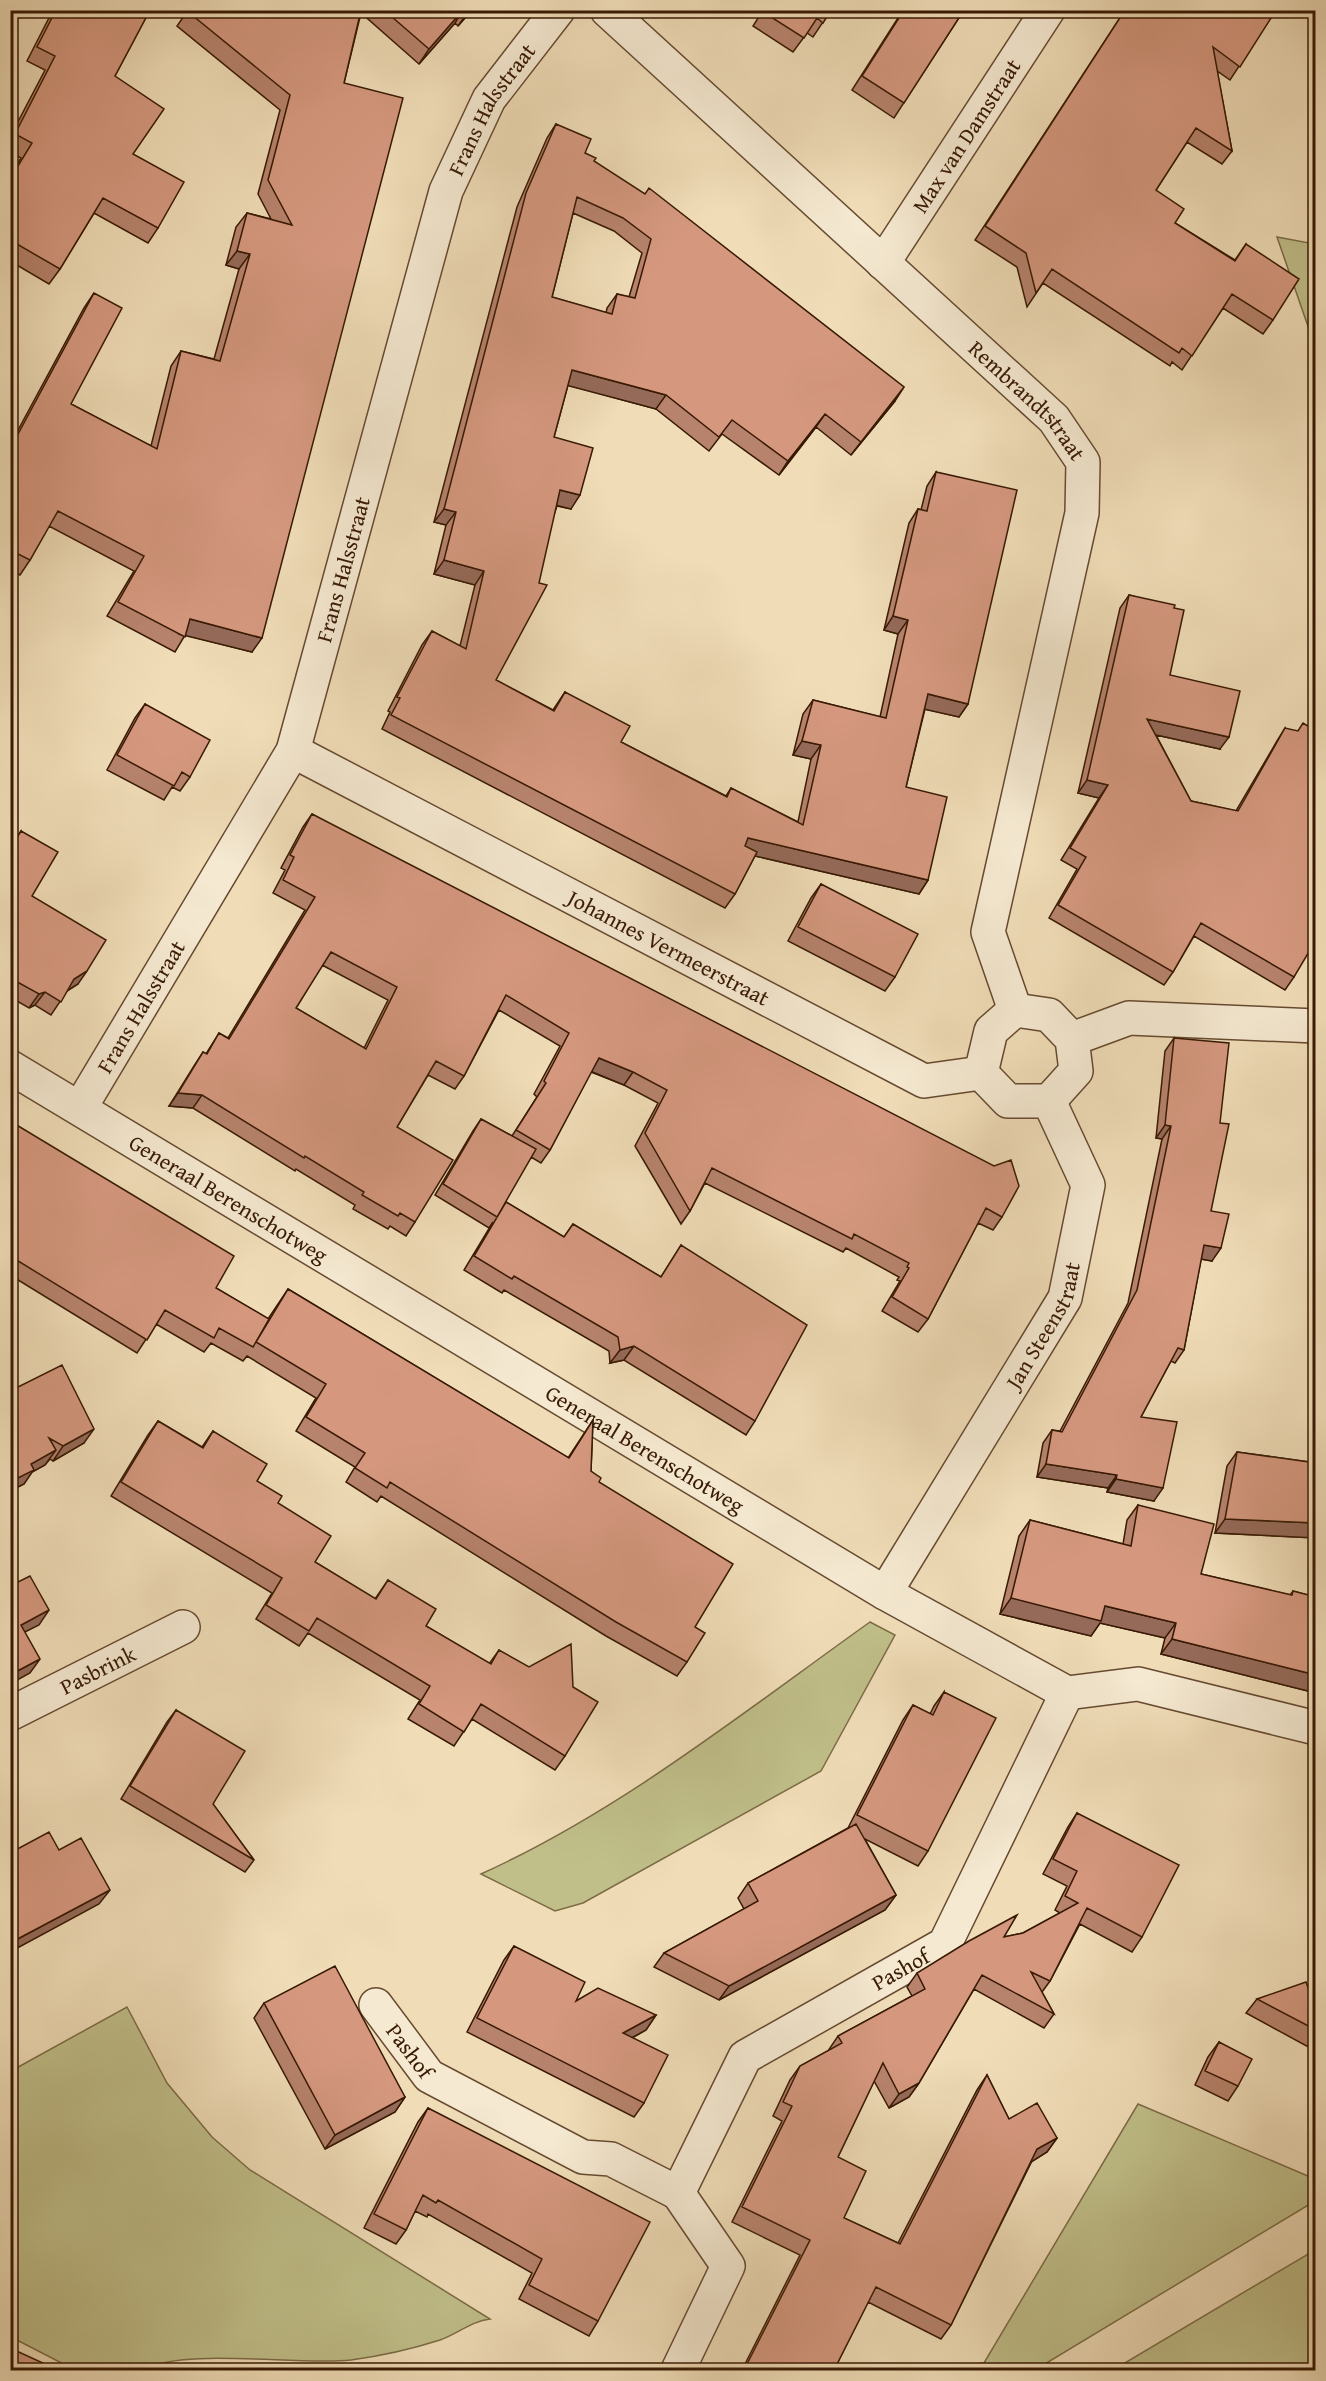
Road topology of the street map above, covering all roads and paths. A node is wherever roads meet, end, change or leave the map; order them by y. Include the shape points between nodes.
1 (558, 10) edge
2 (607, 10) edge
3 (1048, 10) edge
4 (883, 263) junction
5 (293, 751) junction
6 (1015, 1010) junction
7 (1316, 1026) edge
8 (1072, 1039) junction
9 (10, 1067) edge
10 (981, 1073) junction
11 (1049, 1101) junction
12 (80, 1108) junction
13 (885, 1593) junction
14 (183, 1627) dead end
15 (1067, 1693) junction
16 (10, 1714) edge
17 (1316, 1728) edge
18 (376, 2005) dead end
19 (678, 2193) junction
20 (678, 2370) edge

1 - 5 street, Frans Halsstraat via 489,99 446,190
2 - 4 street, Rembrandtstraat
3 - 4 street, Max van Damstraat
4 - 6 street, Rembrandtstraat via 1054,419 1083,462 1082,513 988,932
5 - 10 street, Johannes Vermeerstraat via 924,1081
5 - 12 street, Frans Halsstraat
6 - 8 street via 1049,1015
6 - 10 street via 991,1031
7 - 8 street via 1129,1018
8 - 11 street via 1076,1071
9 - 12 street, Generaal Berenschotweg
10 - 11 street via 1008,1101
11 - 13 street, Jan Steenstraat via 1088,1185 1065,1298
12 - 13 street, Generaal Berenschotweg
13 - 15 street, Generaal Berenschotweg
14 - 16 street, Pasbrink
15 - 17 street via 1138,1684
15 - 19 street, Pashof via 945,1944 745,2057
18 - 19 street, Pashof via 429,2076 583,2157 610,2159
19 - 20 street, Pashof via 728,2266

